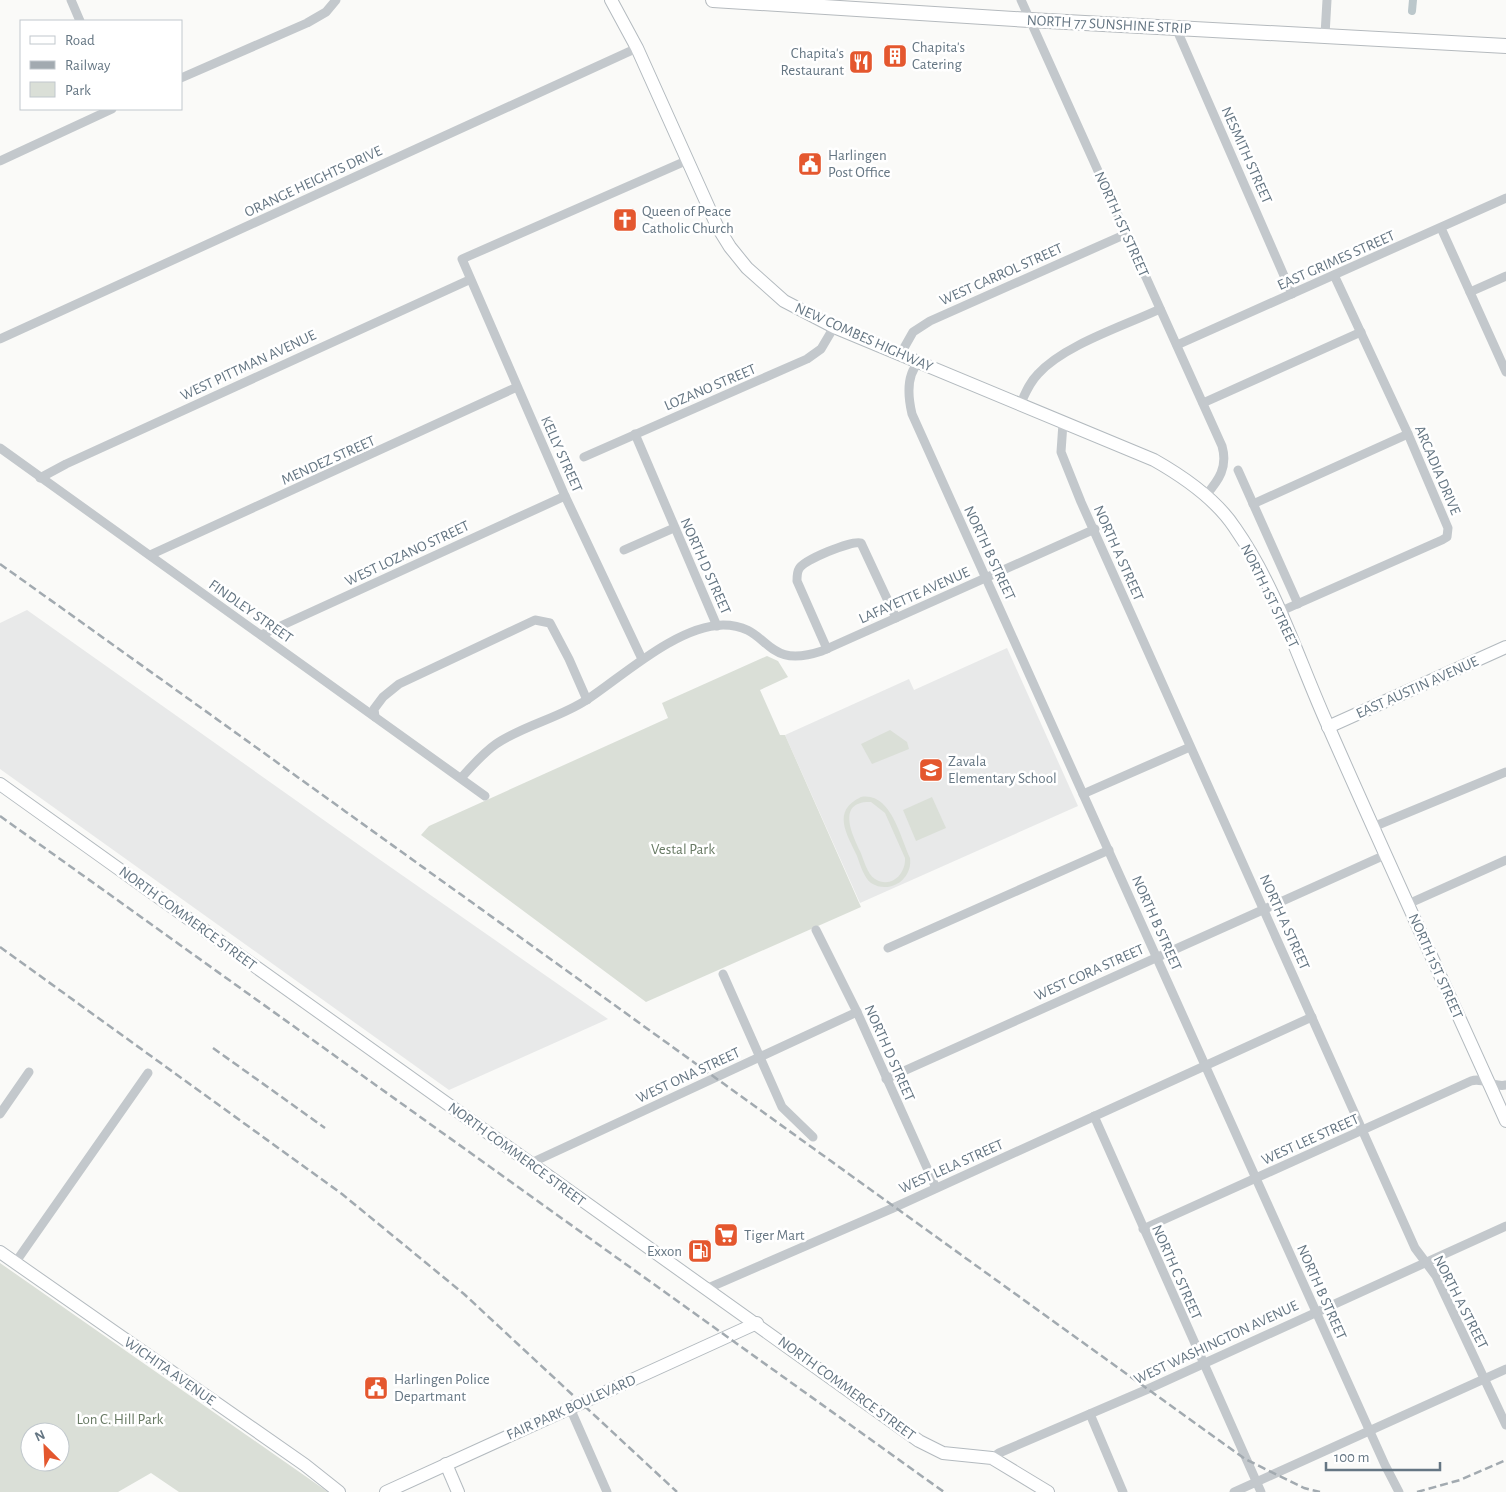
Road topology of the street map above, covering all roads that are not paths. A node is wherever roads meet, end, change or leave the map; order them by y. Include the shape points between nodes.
1 (71, 0) edge
2 (336, 0) edge
3 (611, 0) edge
4 (713, 0) edge
5 (1021, 0) edge
6 (1328, 0) edge
7 (80, 20) edge
8 (1030, 20) junction
9 (1176, 28) junction
10 (1325, 35) junction
11 (1506, 46) edge
12 (636, 48) junction
13 (182, 78) edge
14 (110, 110) edge
15 (0, 160) edge
16 (688, 160) junction
17 (1506, 198) edge
18 (1441, 228) junction
19 (1126, 234) junction
20 (1334, 275) junction
21 (1506, 276) edge
22 (469, 280) junction
23 (1470, 292) junction
24 (1292, 294) junction
25 (1160, 309) junction
26 (834, 327) junction
27 (1361, 332) junction
28 (0, 339) edge
29 (1177, 345) junction
30 (900, 355) junction
31 (919, 362) junction
32 (1506, 372) edge
33 (517, 387) junction
34 (1020, 404) junction
35 (1203, 404) junction
36 (1063, 422) junction
37 (635, 434) junction
38 (1408, 434) junction
39 (0, 448) edge
40 (584, 456) dead end
41 (1238, 470) dead end
42 (40, 478) junction
43 (1206, 495) junction
44 (565, 496) junction
45 (1253, 504) junction
46 (674, 528) junction
47 (1095, 529) junction
48 (624, 550) dead end
49 (150, 555) junction
50 (987, 578) junction
51 (1298, 604) junction
52 (1279, 612) junction
53 (896, 618) junction
54 (717, 626) junction
55 (261, 635) junction
56 (1506, 647) edge
57 (827, 649) junction
58 (642, 659) junction
59 (587, 700) junction
60 (375, 717) junction
61 (1328, 727) junction
62 (1190, 748) junction
63 (1506, 772) edge
64 (461, 778) junction
65 (0, 784) edge
66 (1083, 794) junction
67 (485, 796) dead end
68 (1373, 827) junction
69 (1109, 850) junction
70 (1385, 855) junction
71 (1506, 860) edge
72 (1408, 904) junction
73 (1264, 909) junction
74 (816, 930) dead end
75 (888, 948) dead end
76 (1157, 957) junction
77 (724, 974) dead end
78 (857, 1012) junction
79 (1312, 1016) junction
80 (760, 1056) junction
81 (1205, 1066) junction
82 (29, 1072) dead end
83 (148, 1073) dead end
84 (886, 1079) junction
85 (1489, 1082) junction
86 (1506, 1085) edge
87 (0, 1114) edge
88 (1094, 1116) junction
89 (1506, 1121) edge
90 (1363, 1130) junction
91 (813, 1137) dead end
92 (531, 1163) junction
93 (1256, 1178) junction
94 (936, 1188) junction
95 (1506, 1226) edge
96 (1143, 1229) junction
97 (0, 1252) edge
98 (1427, 1262) junction
99 (15, 1263) junction
100 (706, 1288) junction
101 (1316, 1312) junction
102 (757, 1323) junction
103 (1202, 1363) junction
104 (1506, 1370) edge
105 (1484, 1379) junction
106 (570, 1408) junction
107 (1090, 1414) junction
108 (1506, 1425) edge
109 (1370, 1432) junction
110 (992, 1458) junction
111 (446, 1464) junction
112 (1256, 1482) junction
113 (338, 1492) edge
114 (386, 1492) edge
115 (458, 1492) edge
116 (607, 1492) edge
117 (1048, 1492) edge
118 (1123, 1492) edge
119 (1234, 1492) edge
120 (1261, 1492) edge
121 (1399, 1492) edge

1 - 7 street
2 - 13 street via 326,12 307,23
3 - 12 street, NEW COMBES HIGHWAY
4 - 8 main road, NORTH 77 SUNSHINE STRIP
5 - 8 street, NORTH 1ST STREET
6 - 10 street
8 - 9 main road, NORTH 77 SUNSHINE STRIP
8 - 19 street, NORTH 1ST STREET
9 - 10 main road, NORTH 77 SUNSHINE STRIP
9 - 24 street, NESMITH STREET
10 - 11 main road, NORTH 77 SUNSHINE STRIP
12 - 16 street, NEW COMBES HIGHWAY
12 - 28 street, ORANGE HEIGHTS DRIVE
14 - 15 street
16 - 22 street, KELLY STREET via 462,259
16 - 26 street, NEW COMBES HIGHWAY via 717,226 747,268 784,301
17 - 18 street, EAST GRIMES STREET
18 - 20 street, EAST GRIMES STREET
18 - 23 street
19 - 25 street, NORTH 1ST STREET
19 - 30 street, WEST CARROL STREET via 930,321 913,332
20 - 24 street, EAST GRIMES STREET
20 - 27 street, ARCADIA DRIVE
21 - 23 street
22 - 33 street, KELLY STREET
22 - 42 street, WEST PITTMAN AVENUE
23 - 32 street
24 - 29 street, EAST GRIMES STREET
25 - 29 street, NORTH 1ST STREET
25 - 34 street via 1066,352 1039,373
26 - 30 street, NEW COMBES HIGHWAY
26 - 37 street, LOZANO STREET via 821,349 807,359
27 - 35 street
27 - 38 street, ARCADIA DRIVE
29 - 35 street, NORTH 1ST STREET
30 - 31 street, NEW COMBES HIGHWAY
31 - 34 street, NEW COMBES HIGHWAY
31 - 50 street, NORTH B STREET via 909,386 912,414
33 - 44 street, KELLY STREET
33 - 49 street, MENDEZ STREET
34 - 36 street, NEW COMBES HIGHWAY
35 - 43 street, NORTH 1ST STREET via 1225,459 1222,473
36 - 43 street, NEW COMBES HIGHWAY via 1154,460 1178,473
36 - 47 street, NORTH A STREET via 1061,452
37 - 40 street, LOZANO STREET
37 - 46 street, NORTH D STREET
38 - 45 street
38 - 51 street, ARCADIA DRIVE via 1448,528 1447,537
39 - 42 street, FINDLEY STREET
41 - 45 street
42 - 49 street, FINDLEY STREET
43 - 52 street, NORTH 1ST STREET via 1234,526
44 - 55 street, WEST LOZANO STREET
44 - 58 street, KELLY STREET
45 - 51 street
46 - 48 street
46 - 54 street, NORTH D STREET
47 - 50 street, LAFAYETTE AVENUE
47 - 62 street, NORTH A STREET
49 - 55 street, FINDLEY STREET
50 - 53 street, LAFAYETTE AVENUE
50 - 66 street, NORTH B STREET
51 - 52 street, ARCADIA DRIVE
52 - 61 street, NORTH 1ST STREET
53 - 57 street, LAFAYETTE AVENUE
53 - 57 street via 861,543 833,550 802,565 797,581
54 - 57 street, NORTH D STREET via 735,625 754,632 768,648 789,657 805,657
54 - 58 street via 709,626 681,638
55 - 60 street, FINDLEY STREET
56 - 61 street, EAST AUSTIN AVENUE
58 - 59 street
59 - 60 street via 550,623 535,620 399,684 383,696 374,709
59 - 64 street via 497,743
60 - 64 street, FINDLEY STREET
61 - 68 street, NORTH 1ST STREET
62 - 66 street
62 - 73 street, NORTH A STREET
63 - 68 street
64 - 67 street, FINDLEY STREET
65 - 92 street, NORTH COMMERCE STREET
66 - 69 street, NORTH B STREET
68 - 70 street, NORTH 1ST STREET
69 - 75 street
69 - 76 street, NORTH B STREET
70 - 72 street, NORTH 1ST STREET
70 - 73 street, WEST CORA STREET
71 - 72 street
72 - 85 street, NORTH 1ST STREET
73 - 76 street, WEST CORA STREET
73 - 79 street, NORTH A STREET
74 - 78 street, NORTH D STREET
76 - 81 street, NORTH B STREET
76 - 84 street, WEST CORA STREET
77 - 80 street
78 - 80 street, WEST ONA STREET
78 - 84 street, NORTH D STREET
79 - 81 street, WEST LELA STREET
79 - 90 street, NORTH A STREET
80 - 91 street via 782,1107
80 - 92 street, WEST ONA STREET
81 - 88 street, WEST LELA STREET
81 - 93 street, NORTH B STREET
82 - 87 street
83 - 99 street
84 - 94 street, NORTH D STREET
85 - 86 street, WEST LEE STREET via 1496,1086
85 - 89 street, NORTH 1ST STREET
85 - 90 street, WEST LEE STREET via 1476,1080
88 - 94 street, WEST LELA STREET
88 - 96 street, NORTH C STREET
90 - 93 street, WEST LEE STREET
90 - 98 street, NORTH A STREET via 1415,1248
92 - 100 street, NORTH COMMERCE STREET
93 - 96 street, WEST LEE STREET
93 - 101 street, NORTH B STREET
94 - 100 street, WEST LELA STREET
95 - 98 street, WEST WASHINGTON AVENUE
96 - 103 street, NORTH C STREET
97 - 99 street, WICHITA AVENUE
98 - 101 street, WEST WASHINGTON AVENUE
98 - 105 street, NORTH A STREET
99 - 113 street, WICHITA AVENUE via 300,1461
100 - 102 street, NORTH COMMERCE STREET
101 - 103 street, WEST WASHINGTON AVENUE
101 - 109 street, NORTH B STREET
102 - 106 street, FAIR PARK BOULEVARD
102 - 110 street, NORTH COMMERCE STREET via 919,1441 943,1453
103 - 107 street, WEST WASHINGTON AVENUE
103 - 112 street, NORTH C STREET
104 - 105 street
105 - 108 street, NORTH A STREET
105 - 109 street
106 - 111 street, FAIR PARK BOULEVARD
106 - 116 street
107 - 110 street, WEST WASHINGTON AVENUE
107 - 118 street
109 - 112 street
109 - 121 street, NORTH B STREET
110 - 117 street, NORTH COMMERCE STREET
111 - 114 street, FAIR PARK BOULEVARD
111 - 115 street
112 - 119 street
112 - 120 street, NORTH C STREET

